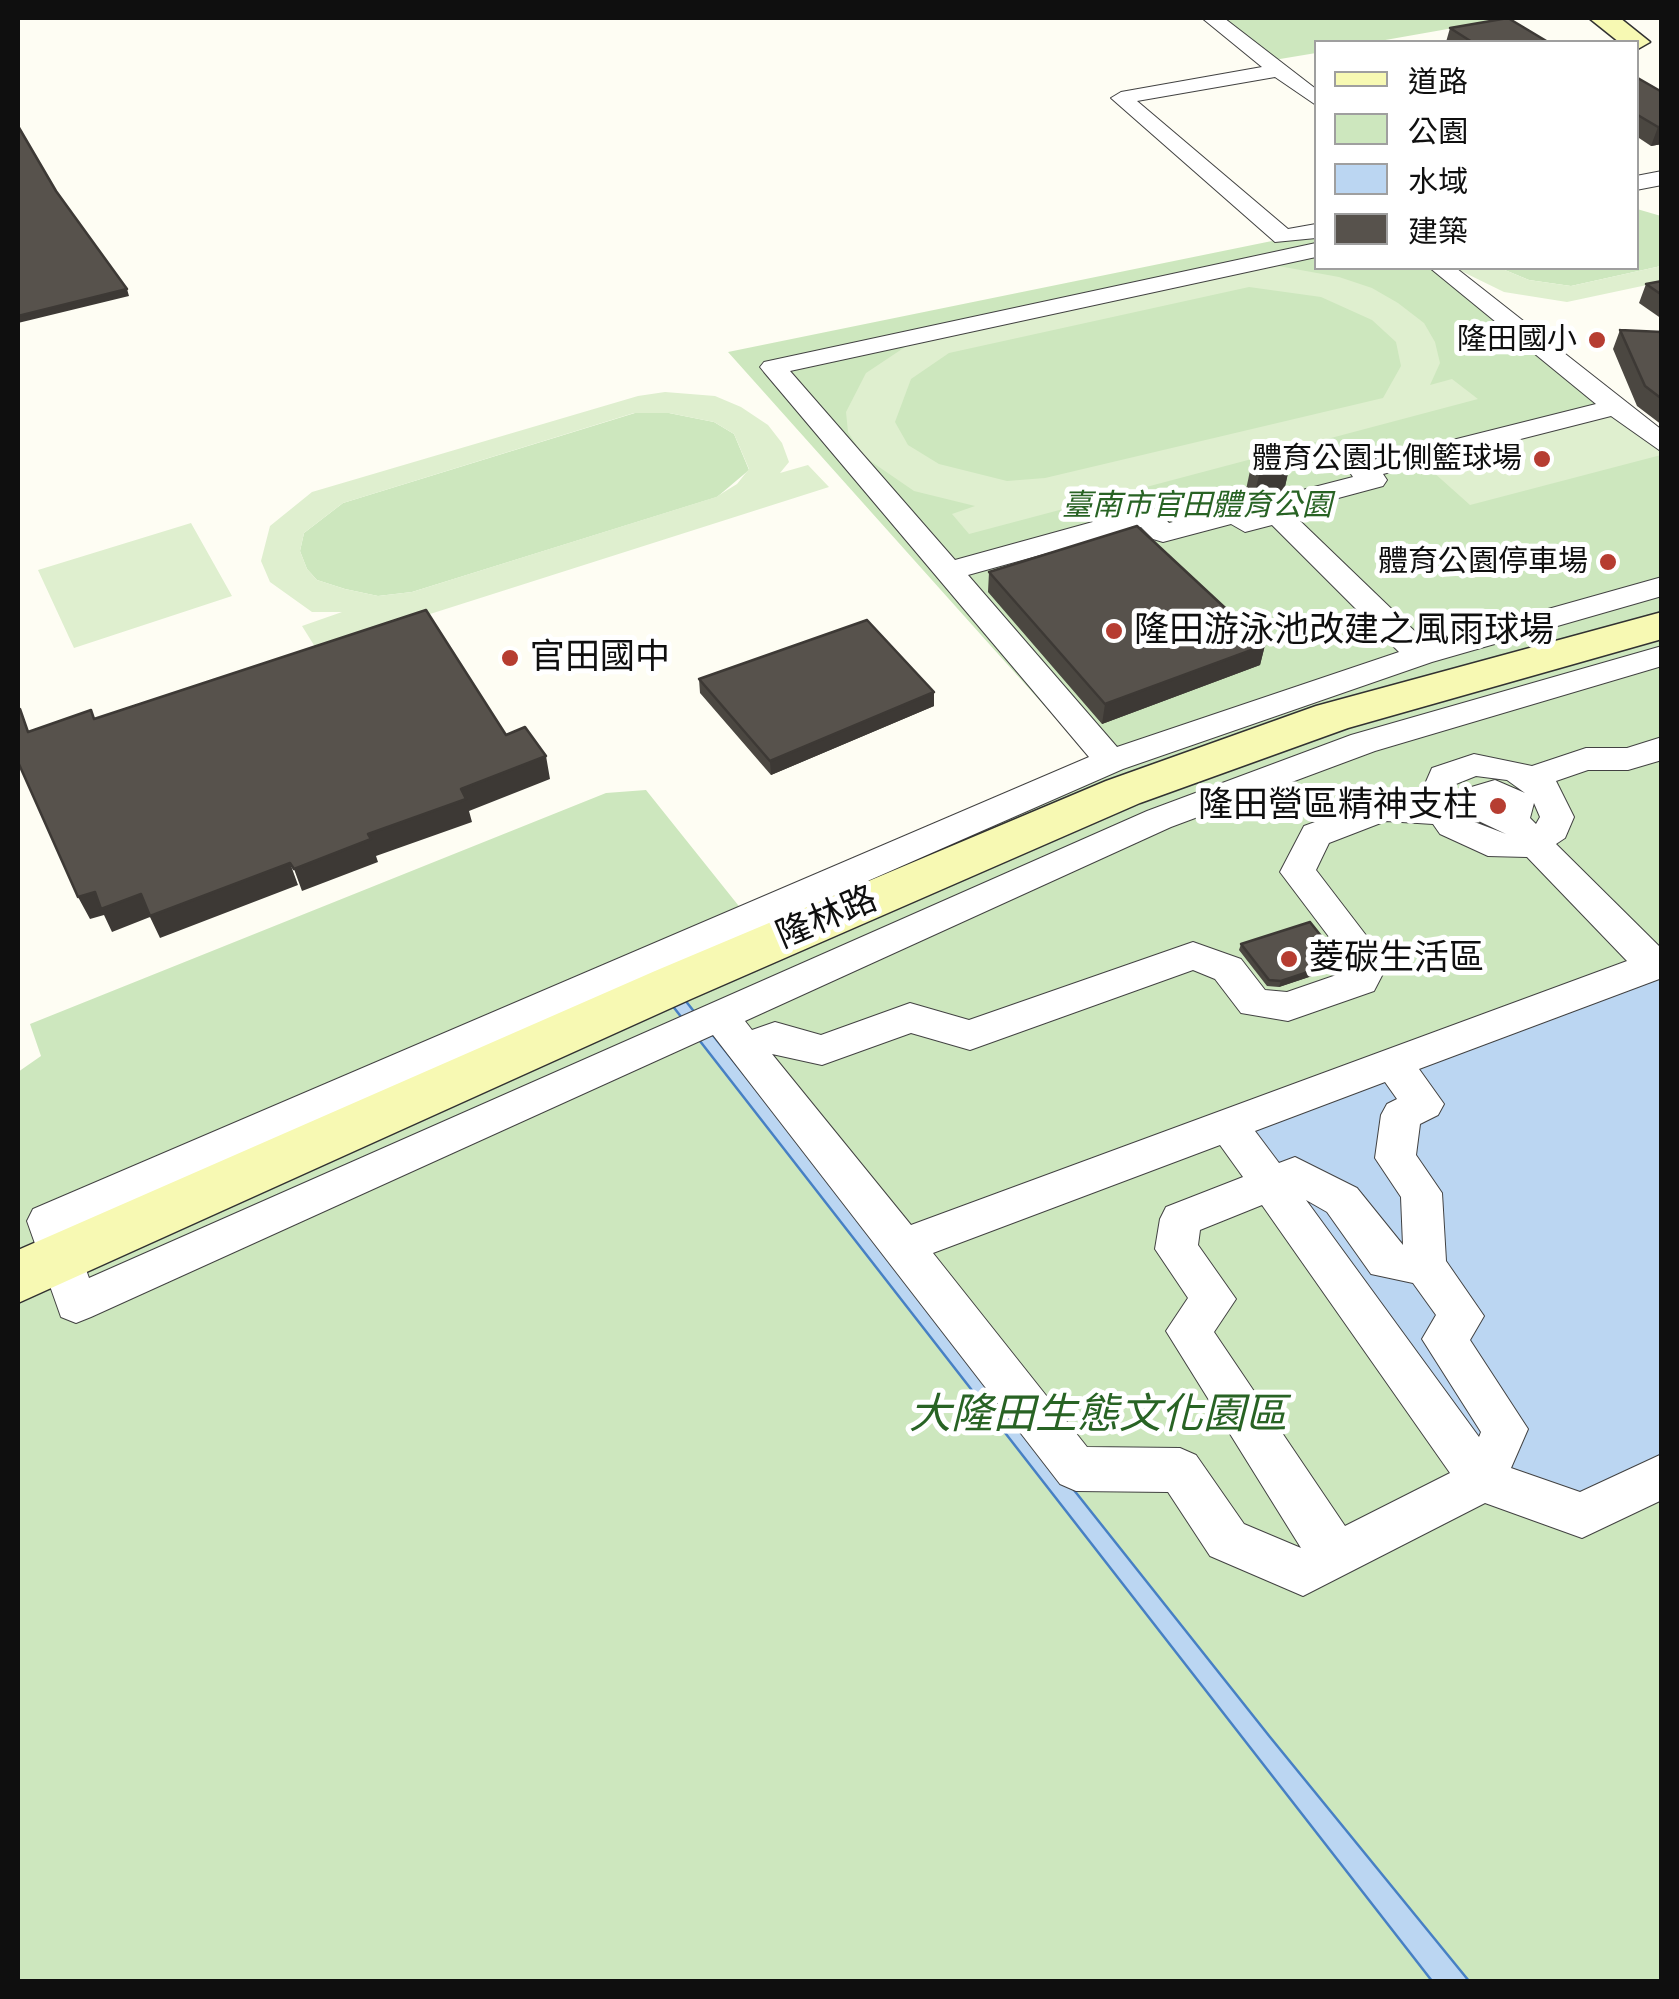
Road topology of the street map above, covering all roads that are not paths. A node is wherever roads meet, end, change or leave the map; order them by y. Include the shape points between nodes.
1 (1212, 18) edge
2 (1603, 18) edge
3 (1632, 40) edge
4 (1639, 45) edge
5 (1662, 62) edge
6 (1280, 70) junction
7 (1314, 98) edge
8 (1314, 230) edge
9 (1314, 250) edge
10 (1444, 270) edge
11 (1615, 407) junction
12 (1662, 444) edge
13 (1363, 471) junction
14 (1277, 514) junction
15 (1147, 516) junction
16 (947, 572) junction
17 (1662, 586) edge
18 (1662, 625) edge
19 (1421, 655) junction
20 (1662, 656) edge
21 (1474, 709) junction
22 (1661, 749) edge
23 (1111, 761) junction
24 (1461, 768) junction
25 (1531, 778) junction
26 (1441, 813) junction
27 (1510, 818) junction
28 (1658, 965) edge
29 (720, 1016) junction
30 (747, 1048) junction
31 (1391, 1062) junction
32 (1228, 1123) junction
33 (1271, 1184) junction
34 (903, 1246) junction
35 (1425, 1266) junction
36 (40, 1267) edge
37 (1662, 1476) edge
38 (1483, 1480) junction
39 (1337, 1555) junction

1 - 6 street
2 - 3 street
4 - 5 street
6 - 7 street
6 - 8 street via 1120,98 1284,237
9 - 16 street via 773,367
10 - 11 street
11 - 12 street
11 - 13 street
13 - 14 street via 1373,480 1296,500 1304,506
13 - 15 street via 1355,463
14 - 15 street via 1245,523 1237,514 1162,533
14 - 19 street
15 - 16 street
16 - 23 street
17 - 19 street
18 - 36 street, 隆林路 via 1332,717 1123,792
19 - 23 street
20 - 21 street
21 - 24 street via 1492,725 1454,738 1448,754
21 - 29 street via 1159,819
22 - 25 street via 1628,759 1586,759
23 - 36 street via 48,1221
24 - 25 street via 1494,765
24 - 26 street via 1437,787
24 - 27 street
25 - 27 street via 1554,803 1553,829
26 - 27 street via 1488,844
26 - 30 street via 1384,809 1316,835 1298,872 1370,964 1361,981 1288,1007 1254,1003 1228,969 1193,956 970,1035 910,1018 822,1050 775,1036
27 - 28 street
28 - 31 street
29 - 30 street
29 - 36 street via 76,1304
30 - 34 street
31 - 32 street
31 - 35 street via 1424,1104 1401,1114 1394,1158 1421,1193
32 - 33 street
32 - 34 street
33 - 35 street via 1296,1174 1342,1200 1386,1261
33 - 38 street
33 - 39 street via 1181,1219 1176,1249 1214,1300 1188,1331
34 - 39 street via 1076,1469 1180,1470 1228,1540 1304,1572
35 - 38 street via 1462,1316 1444,1339 1505,1429
37 - 38 street via 1582,1516
38 - 39 street

